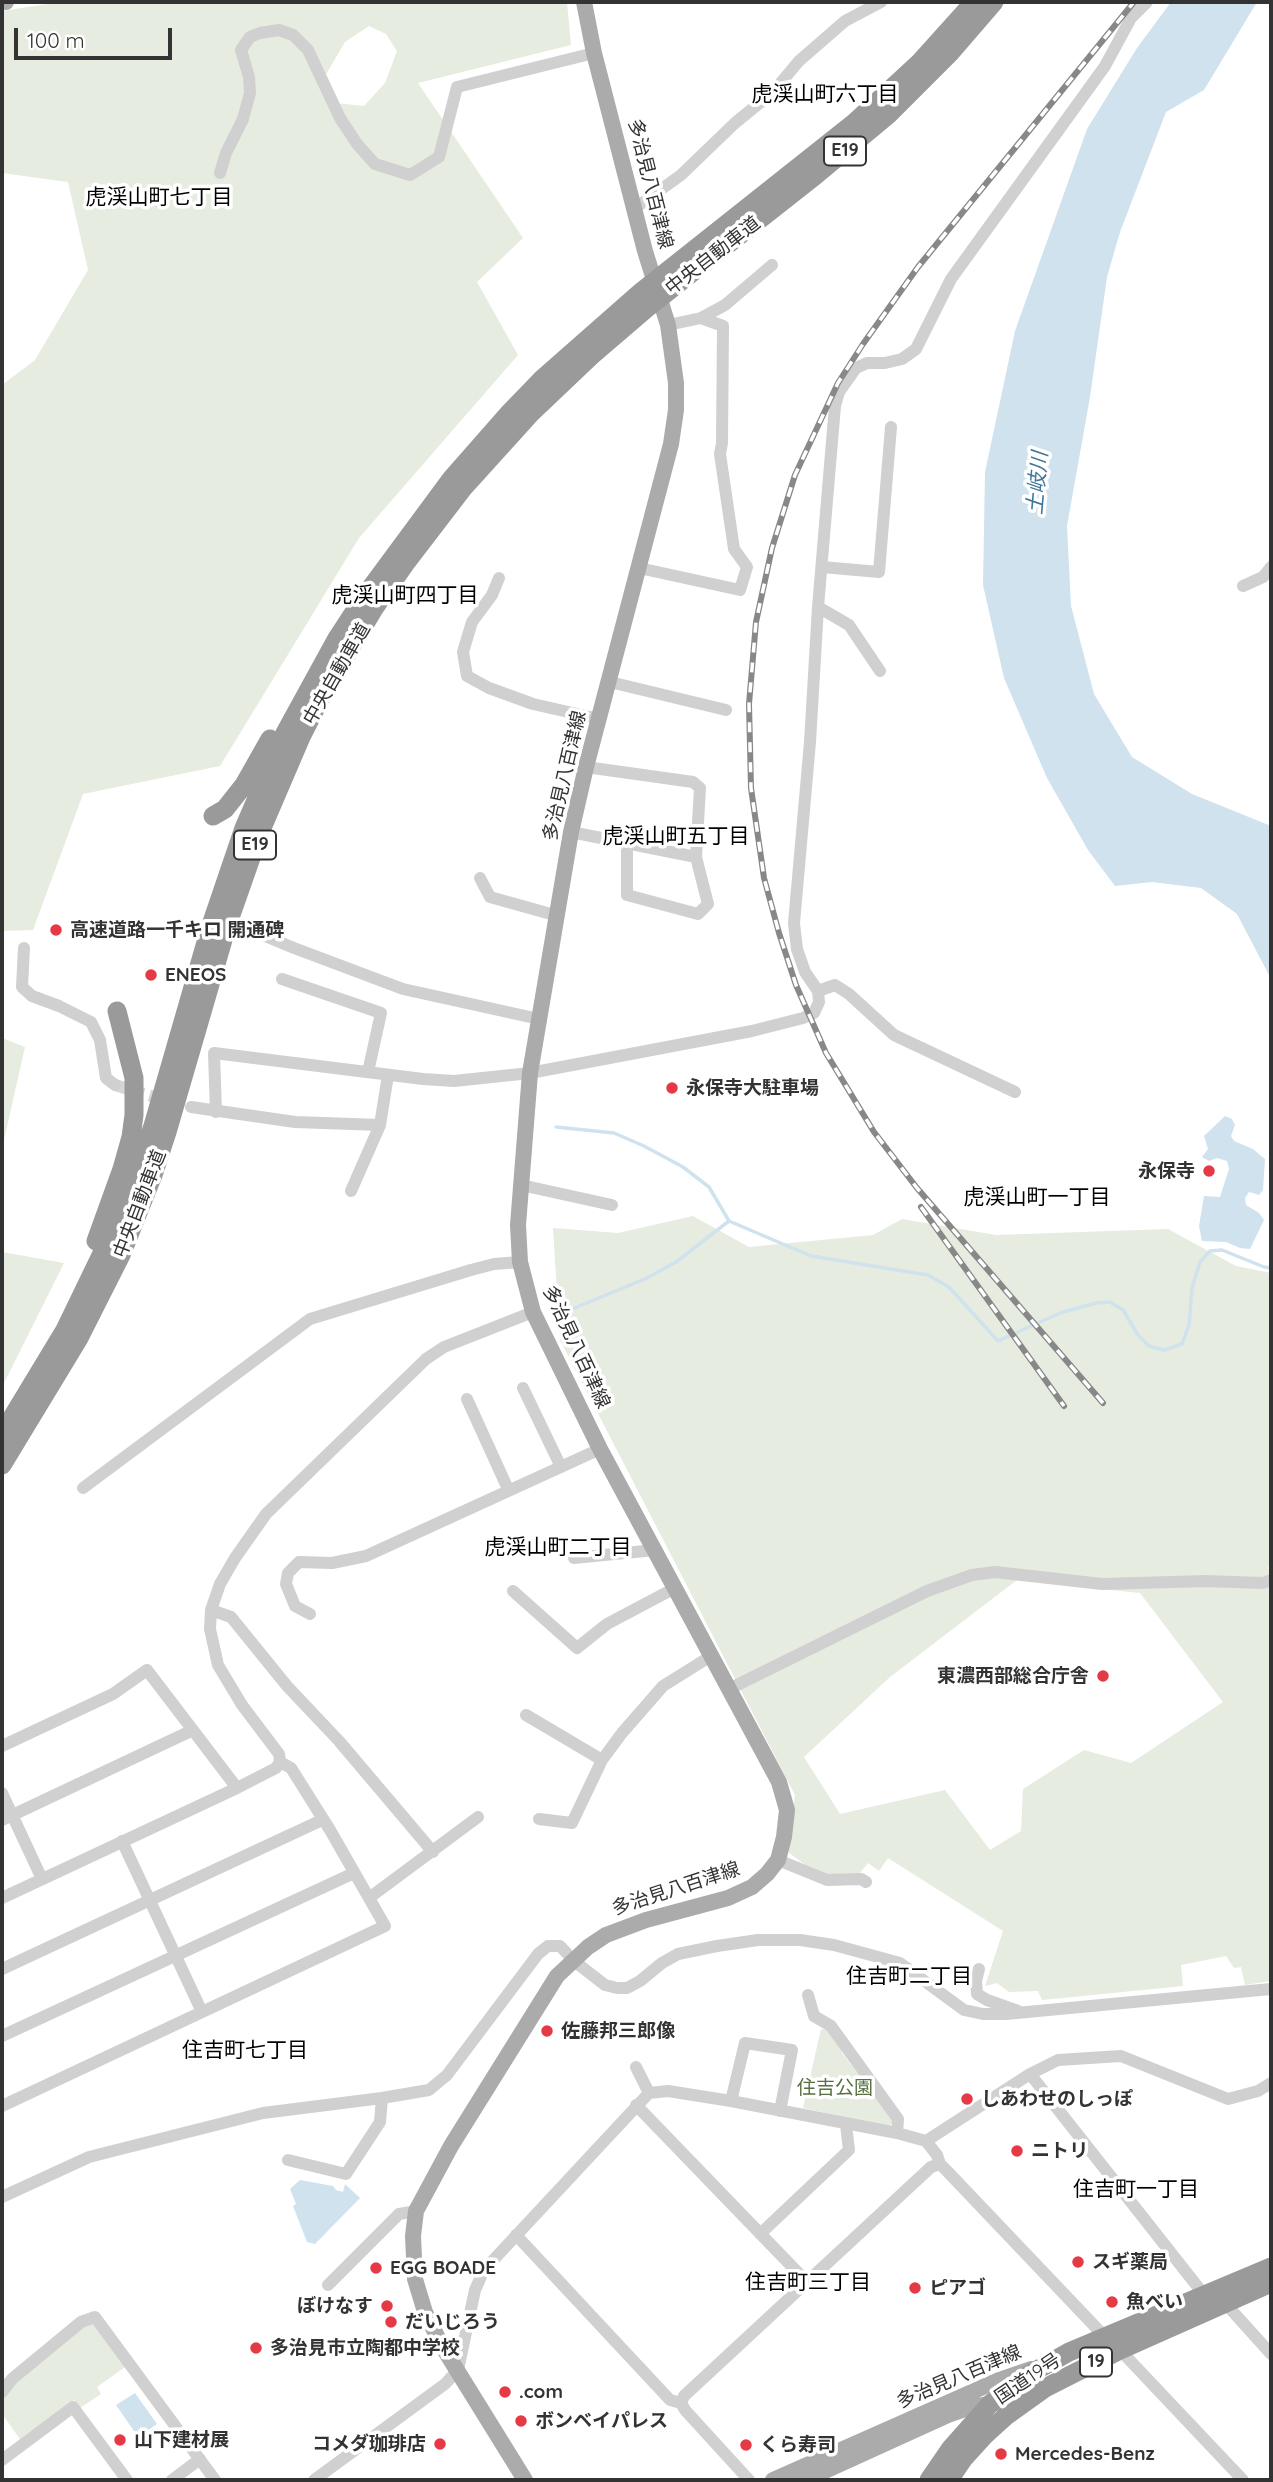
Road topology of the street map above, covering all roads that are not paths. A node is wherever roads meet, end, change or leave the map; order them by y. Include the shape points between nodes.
1 (584, 2) edge
2 (881, 2) edge
3 (974, 2) edge
4 (994, 2) edge
5 (1147, 2) edge
6 (594, 53) junction
7 (220, 173) dead end
8 (634, 209) junction
9 (772, 265) dead end
10 (676, 275) junction
11 (644, 300) junction
12 (701, 318) junction
13 (668, 325) junction
14 (891, 427) dead end
15 (822, 567) junction
16 (1271, 567) edge
17 (639, 568) junction
18 (499, 578) dead end
19 (1243, 586) dead end
20 (364, 597) junction
21 (818, 607) junction
22 (880, 671) dead end
23 (610, 682) junction
24 (726, 710) dead end
25 (599, 719) junction
26 (586, 766) junction
27 (213, 816) dead end
28 (571, 832) junction
29 (627, 843) junction
30 (696, 857) junction
31 (480, 878) dead end
32 (558, 916) junction
33 (258, 933) dead end
34 (24, 948) dead end
35 (282, 979) dead end
36 (818, 991) junction
37 (117, 1011) dead end
38 (539, 1019) junction
39 (368, 1072) junction
40 (530, 1073) junction
41 (388, 1075) junction
42 (115, 1085) dead end
43 (1015, 1091) dead end
44 (191, 1107) dead end
45 (216, 1112) junction
46 (380, 1125) junction
47 (521, 1185) junction
48 (351, 1191) dead end
49 (612, 1205) dead end
50 (520, 1262) junction
51 (533, 1312) junction
52 (523, 1388) dead end
53 (467, 1399) dead end
54 (2, 1434) edge
55 (600, 1449) junction
56 (2, 1465) edge
57 (561, 1467) junction
58 (83, 1488) dead end
59 (508, 1489) junction
60 (655, 1549) junction
61 (575, 1558) dead end
62 (1271, 1580) edge
63 (675, 1588) junction
64 (513, 1591) dead end
65 (211, 1610) junction
66 (310, 1614) dead end
67 (711, 1656) junction
68 (729, 1689) junction
69 (526, 1714) dead end
70 (193, 1730) junction
71 (2, 1746) edge
72 (603, 1759) junction
73 (280, 1762) junction
74 (237, 1788) junction
75 (2, 1793) edge
76 (478, 1817) dead end
77 (7, 1818) edge
78 (539, 1819) dead end
79 (322, 1820) junction
80 (122, 1841) junction
81 (433, 1852) junction
82 (778, 1860) junction
83 (354, 1873) junction
84 (42, 1879) junction
85 (866, 1882) dead end
86 (2, 1898) edge
87 (369, 1898) junction
88 (150, 1900) junction
89 (178, 1956) junction
90 (574, 1961) junction
91 (2, 1969) edge
92 (979, 1969) dead end
93 (1271, 1989) edge
94 (808, 1995) dead end
95 (202, 2012) junction
96 (1022, 2012) junction
97 (2, 2036) edge
98 (636, 2067) dead end
99 (1030, 2074) junction
100 (1271, 2084) edge
101 (649, 2093) junction
102 (382, 2098) junction
103 (3, 2101) edge
104 (731, 2101) junction
105 (636, 2105) junction
106 (780, 2111) junction
107 (846, 2125) junction
108 (897, 2133) junction
109 (926, 2141) junction
110 (288, 2160) dead end
111 (940, 2164) junction
112 (2, 2197) edge
113 (416, 2211) junction
114 (760, 2234) junction
115 (516, 2235) junction
116 (1271, 2267) edge
117 (806, 2281) junction
118 (1271, 2283) edge
119 (328, 2286) dead end
120 (1205, 2296) junction
121 (1225, 2303) junction
122 (1112, 2344) junction
123 (1271, 2354) edge
124 (1047, 2364) junction
125 (458, 2370) junction
126 (1045, 2388) junction
127 (2, 2392) edge
128 (681, 2403) junction
129 (990, 2404) junction
130 (200, 2459) junction
131 (2, 2460) edge
132 (127, 2480) edge
133 (172, 2480) edge
134 (215, 2480) edge
135 (314, 2480) edge
136 (525, 2480) edge
137 (749, 2480) edge
138 (773, 2480) edge
139 (805, 2480) edge
140 (929, 2480) edge
141 (950, 2480) edge
142 (1243, 2480) edge

1 - 6 main road, 多治見八百津線
2 - 8 street via 845,21 681,175
3 - 10 highway, 中央自動車道 / E19 via 871,108
4 - 10 highway, 中央自動車道 / E19 via 888,115 816,175
5 - 15 street via 1131,18 1105,66 951,279 916,349 902,359 856,368 839,392
6 - 7 street via 457,87 439,158 410,175 375,164 357,144 308,50 293,35 279,30 260,33 250,37 241,50 250,93
6 - 8 main road, 多治見八百津線
8 - 13 main road, 多治見八百津線
9 - 12 street via 725,305
10 - 11 highway, 中央自動車道 / E19
11 - 20 highway, 中央自動車道 / E19 via 541,380 481,443
11 - 56 highway, 中央自動車道 / E19 via 464,487 375,607 323,694 280,784 242,881 167,1132 137,1216 79,1338
12 - 13 street
12 - 17 street via 723,326 720,454 734,549 747,567 740,590
13 - 17 main road, 多治見八百津線 via 676,410
14 - 15 street via 879,572
15 - 21 street
16 - 19 street via 1263,577
17 - 23 main road, 多治見八百津線
18 - 25 street via 472,622 463,652 467,676 533,704
20 - 27 highway via 321,655 244,785 225,809
20 - 54 highway, 中央自動車道 / E19 via 296,712 244,828 123,1210 65,1330
21 - 22 street via 849,625
21 - 36 street via 794,923 805,972
23 - 24 street
23 - 25 main road, 多治見八百津線
25 - 26 main road, 多治見八百津線
26 - 28 main road, 多治見八百津線
26 - 30 street via 693,782 700,788
28 - 29 street
28 - 32 main road, 多治見八百津線
29 - 30 street
29 - 30 street via 627,895 698,914 708,904
31 - 32 street via 490,897
32 - 38 main road, 多治見八百津線
33 - 38 street via 403,989
34 - 42 street via 22,987 32,996 91,1022 100,1040 106,1078
35 - 39 street via 382,1013
36 - 40 street via 814,1013 803,1018
36 - 43 street via 835,985 894,1035
37 - 54 highway via 134,1078 131,1137 73,1294
38 - 40 main road, 多治見八百津線
39 - 41 street
39 - 45 street via 214,1053
40 - 41 street via 454,1081
40 - 47 main road, 多治見八百津線
41 - 46 street
44 - 45 street
45 - 46 street via 295,1122
46 - 48 street
47 - 49 street
47 - 50 main road, 多治見八百津線
50 - 51 main road, 多治見八百津線
50 - 58 street via 482,1267 310,1319
51 - 55 main road, 多治見八百津線
51 - 65 street via 444,1347 426,1359 266,1514 220,1584
52 - 57 street
53 - 59 street
55 - 57 street
55 - 60 main road, 多治見八百津線
57 - 59 street
59 - 66 street via 366,1556 332,1563 299,1562 288,1573 286,1584 295,1606
60 - 61 street
60 - 63 main road, 多治見八百津線
62 - 68 street via 1102,1584 995,1572 961,1578
63 - 64 street via 607,1624 577,1648
63 - 67 main road, 多治見八百津線
65 - 73 street via 218,1665
65 - 81 street via 231,1617
67 - 68 main road, 多治見八百津線
67 - 72 street via 663,1686
68 - 82 main road, 多治見八百津線 via 779,1782 787,1810
69 - 72 street
70 - 71 street via 146,1670 113,1694
70 - 74 street
70 - 77 street
72 - 78 street via 572,1823
73 - 74 street
73 - 79 street via 291,1768
74 - 80 street
75 - 77 street
76 - 81 street
77 - 84 street
79 - 83 street
79 - 88 street
80 - 84 street
80 - 88 street
81 - 87 street
82 - 85 street via 827,1880
82 - 90 main road, 多治見八百津線 via 752,1887 606,1935
83 - 87 street
83 - 89 street
84 - 86 street
87 - 95 street via 385,1926
88 - 89 street
88 - 91 street
89 - 95 street
89 - 97 street
90 - 96 street via 605,1985 626,1988 678,1954 758,1940 800,1940 900,1963 964,2010
90 - 102 street via 560,1946 548,1946 447,2075 429,2090
90 - 113 main road, 多治見八百津線 via 557,1976
92 - 96 street via 977,1994
93 - 96 street
94 - 108 street via 814,2016 831,2026 898,2119
95 - 103 street
98 - 101 street
99 - 100 street via 1058,2060 1121,2056 1228,2099
99 - 109 street
99 - 120 street
101 - 104 street via 668,2091
101 - 105 street
102 - 110 street via 380,2122 346,2174
102 - 112 street via 263,2113 89,2157
104 - 106 street
104 - 106 street via 745,2043 792,2050
105 - 114 street
105 - 115 street
106 - 107 street
107 - 108 street
107 - 114 street via 849,2150
108 - 109 street
109 - 111 street
111 - 117 street via 931,2167
111 - 122 street
113 - 119 street via 399,2214
113 - 125 main road, 多治見八百津線 via 415,2279 425,2312
114 - 117 street
115 - 125 street via 484,2270 475,2290
115 - 128 street via 670,2400
116 - 120 highway, 国道19号 / 19
117 - 128 street
118 - 121 highway, 国道19号 / 19
120 - 122 highway, 国道19号 / 19
121 - 122 highway, 国道19号 / 19
121 - 123 street
122 - 124 highway, 国道19号 / 19
122 - 126 highway, 国道19号 / 19
122 - 142 street
124 - 129 highway, 国道19号 / 19
124 - 138 main road, 多治見八百津線 via 999,2380
125 - 135 street
125 - 136 main road, 多治見八百津線
126 - 129 main road, 多治見八百津線
126 - 141 highway, 国道19号 / 19 via 984,2436
127 - 130 street via 81,2322 95,2317
128 - 137 street
129 - 139 main road, 多治見八百津線 via 948,2416
129 - 140 highway, 国道19号 / 19
130 - 133 street
130 - 134 street
131 - 132 street via 73,2407

